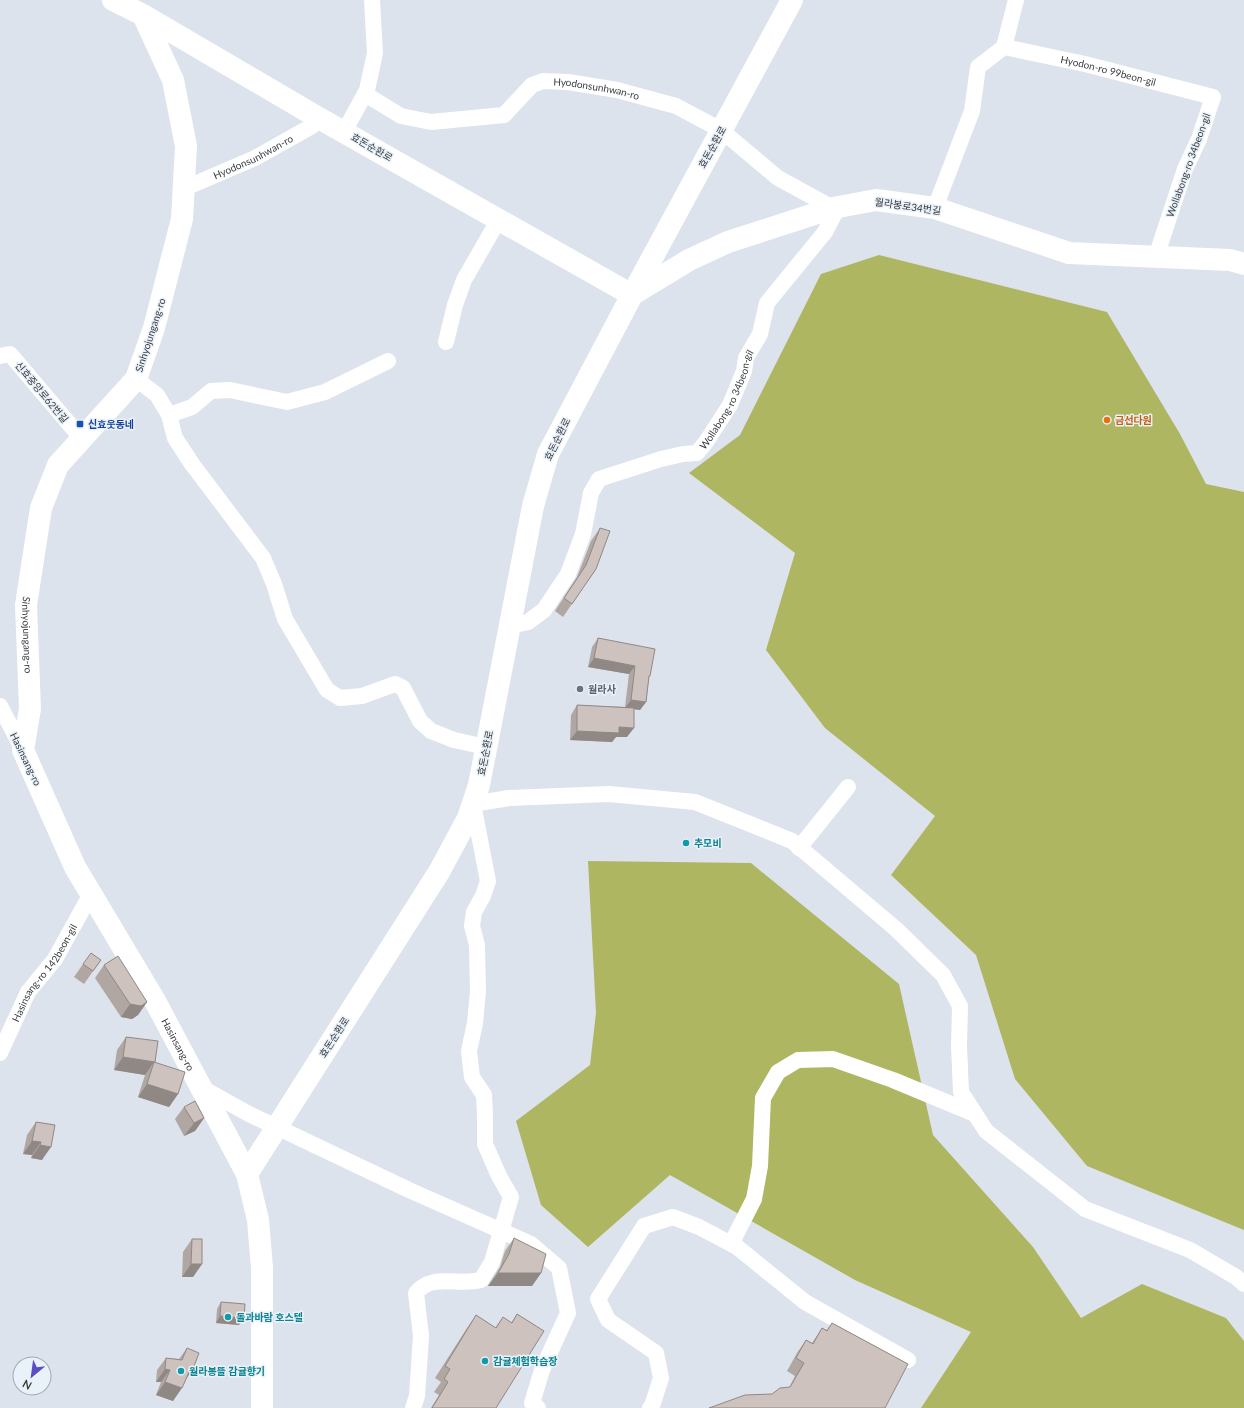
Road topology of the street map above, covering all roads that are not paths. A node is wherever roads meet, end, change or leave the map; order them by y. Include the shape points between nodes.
1 (113, 0) edge
2 (372, 0) edge
3 (792, 0) edge
4 (1016, 0) edge
5 (142, 8) edge
6 (1004, 47) junction
7 (365, 94) junction
8 (1213, 96) joint
9 (317, 117) junction
10 (721, 130) junction
11 (344, 132) junction
12 (183, 189) junction
13 (836, 207) junction
14 (935, 208) junction
15 (499, 219) junction
16 (1156, 257) junction
17 (1244, 264) edge
18 (632, 295) junction
19 (446, 342) dead end
20 (0, 356) edge
21 (388, 361) dead end
22 (136, 379) junction
23 (169, 414) junction
24 (82, 439) junction
25 (510, 626) junction
26 (0, 706) edge
27 (486, 747) junction
28 (23, 750) junction
29 (848, 787) dead end
30 (473, 804) junction
31 (799, 848) junction
32 (92, 894) junction
33 (0, 1053) edge
34 (202, 1088) junction
35 (975, 1114) junction
36 (276, 1127) junction
37 (247, 1174) junction
38 (500, 1230) junction
39 (731, 1244) junction
40 (1244, 1284) edge
41 (908, 1360) dead end
42 (262, 1408) edge
43 (412, 1408) edge
44 (538, 1408) edge
45 (650, 1408) edge

1 - 5 street, 효돈순환로
2 - 7 street via 375,53
3 - 10 street, 효돈순환로
4 - 6 street
5 - 9 street, 효돈순환로
5 - 12 street, Sinhyojungang-ro via 173,80 186,146
6 - 8 street, Hyodon-ro 99beon-gil
6 - 14 street via 978,67 972,111
7 - 10 street, Hyodonsunhwan-ro via 401,116 431,122 504,115 532,85 543,81 568,82 616,90 676,106
7 - 11 street
8 - 16 street, Wollabong-ro 34beon-gil via 1199,139 1185,169
9 - 11 street, 효돈순환로
9 - 12 street, Hyodonsunhwan-ro via 312,126 255,158
10 - 13 street, Hyodonsunhwan-ro via 778,178
10 - 18 street, 효돈순환로
11 - 15 street, 효돈순환로
12 - 22 street, Sinhyojungang-ro via 182,219 154,328
13 - 14 street, 월라봉로34번길 via 876,200
13 - 18 street, 월라봉로34번길 via 728,242 689,260
13 - 25 street, Wollabong-ro 34beon-gil via 825,232 767,303 760,334 746,358 744,372 730,406 706,442 697,453 661,459 599,479 591,493 583,534 568,574 544,610 528,622
14 - 16 street, 월라봉로34번길 via 1069,253
15 - 18 street, 효돈순환로
15 - 19 street via 464,280
16 - 17 street, 월라봉로34번길 via 1230,260
18 - 25 street, 효돈순환로 via 548,454 533,506
20 - 24 street, 신효중앙로62번길 via 10,354
21 - 23 street via 324,392 287,402 230,390 211,391 192,407
22 - 23 street via 157,395
22 - 24 street, Sinhyojungang-ro
23 - 27 street via 175,438 263,558 285,619 327,690 340,698 362,696 395,684 403,688 420,721 431,731 454,740
24 - 28 street, Sinhyojungang-ro via 58,465 41,508 26,604 30,709
25 - 27 street, 효돈순환로
26 - 28 street, Hasinsang-ro
27 - 30 street, 효돈순환로
28 - 32 street, Hasinsang-ro via 75,868
29 - 31 street
30 - 31 street via 510,798 609,794 695,802 792,841
30 - 36 street, 효돈순환로 via 439,872
30 - 38 street via 488,881 474,912 472,926 477,945 478,991 469,1051 472,1076 484,1095 485,1144 511,1196
31 - 35 street via 896,929 943,975 960,1006 961,1092
32 - 33 street, Hasinsang-ro 142beon-gil via 55,959 28,992
32 - 34 street, Hasinsang-ro via 155,1001
34 - 36 street
34 - 37 street, Hasinsang-ro
35 - 39 street via 893,1080 833,1059 798,1060 778,1072 763,1098 760,1166 754,1199
35 - 40 street via 986,1131 1085,1209 1190,1250
36 - 37 street, 효돈순환로
36 - 38 street
37 - 42 street, Hasinsang-ro via 258,1220 262,1268
38 - 43 street via 492,1262 480,1280 470,1283 441,1281 425,1284 416,1293 421,1336 417,1396
38 - 44 street via 531,1244 559,1268 568,1313 542,1370 532,1403
39 - 41 street via 805,1302
39 - 45 street via 673,1217 644,1226 598,1299 608,1320 656,1353 661,1378

